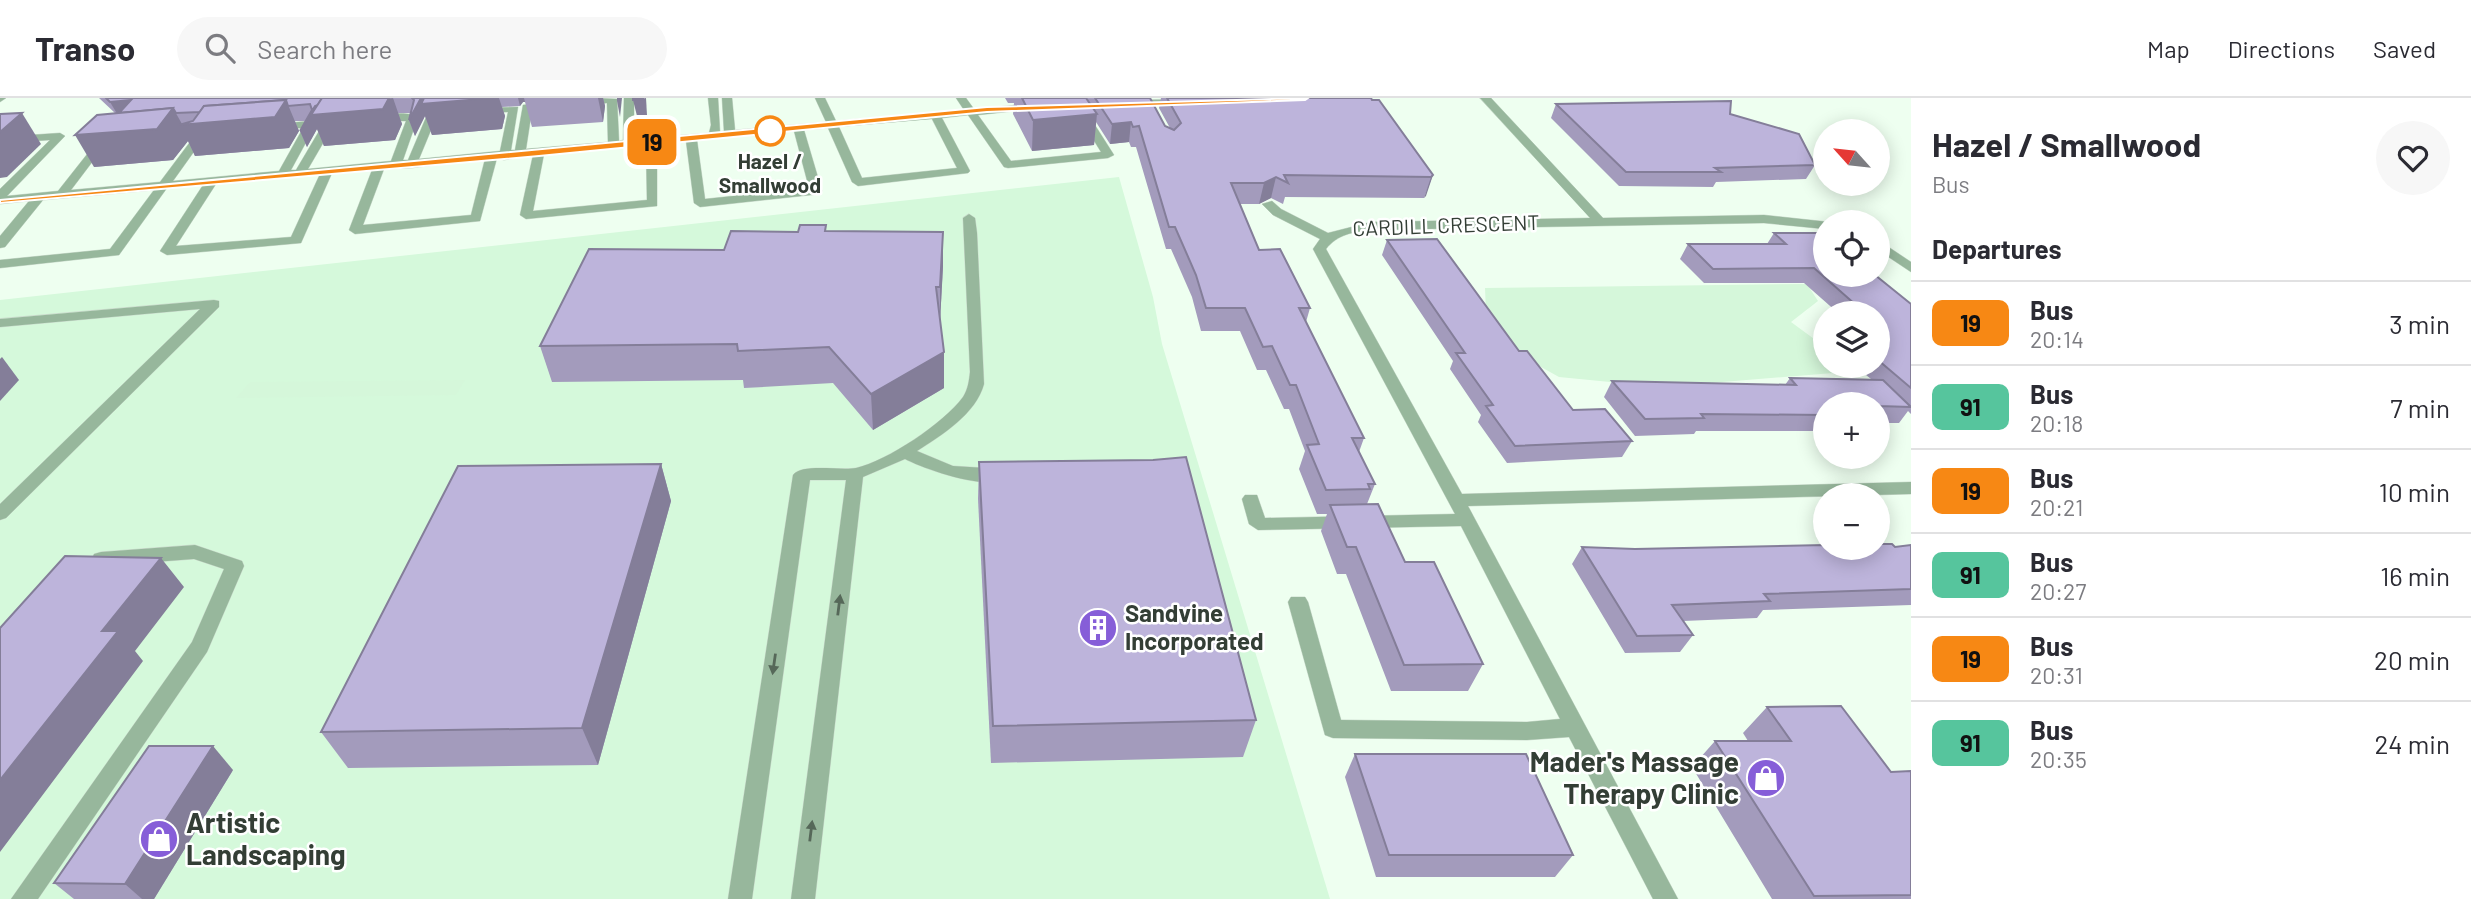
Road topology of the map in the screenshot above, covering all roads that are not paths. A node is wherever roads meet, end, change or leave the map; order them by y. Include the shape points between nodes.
1 (629, 98) edge
2 (713, 98) edge
3 (727, 98) edge
4 (820, 98) edge
5 (961, 98) edge
6 (1485, 98) edge
7 (1201, 101) edge
8 (575, 102) dead end
9 (563, 104) dead end
10 (1077, 104) junction
11 (969, 111) junction
12 (935, 115) junction
13 (832, 124) junction
14 (256, 128) edge
15 (798, 128) junction
16 (214, 131) edge
17 (191, 133) edge
18 (730, 135) junction
19 (713, 136) junction
20 (124, 139) edge
21 (691, 139) junction
22 (0, 141) edge
23 (651, 142) junction
24 (628, 144) junction
25 (612, 146) junction
26 (539, 153) junction
27 (520, 155) junction
28 (497, 157) junction
29 (411, 165) junction
30 (395, 166) junction
31 (379, 167) junction
32 (327, 172) junction
33 (299, 174) junction
34 (282, 176) junction
35 (211, 182) junction
36 (182, 184) junction
37 (164, 186) junction
38 (61, 195) junction
39 (39, 197) junction
40 (0, 198) edge
41 (1268, 204) edge
42 (969, 218) dead end
43 (1599, 221) junction
44 (1813, 224) edge
45 (1326, 237) junction
46 (0, 244) edge
47 (1890, 253) edge
48 (0, 264) edge
49 (1911, 268) edge
50 (0, 323) edge
51 (906, 452) junction
52 (855, 474) junction
53 (1016, 475) edge
54 (1911, 488) edge
55 (1251, 499) dead end
56 (1457, 500) junction
57 (0, 514) edge
58 (1467, 520) junction
59 (81, 560) edge
60 (1298, 602) dead end
61 (1574, 727) junction
62 (23, 899) edge
63 (740, 899) edge
64 (803, 899) edge
65 (1666, 899) edge

1 - 24 street
2 - 19 street
3 - 18 street
4 - 13 street
5 - 11 street
6 - 43 street
7 - 10 street via 1151,106
8 - 25 street via 612,99
9 - 27 street via 527,107
10 - 11 street
10 - 11 street via 1108,155 1008,165
11 - 12 street
12 - 13 street
12 - 13 street via 964,171 858,182
13 - 15 street
14 - 34 street via 311,124
15 - 18 street
15 - 21 street via 816,191 700,203
16 - 36 street
17 - 37 street via 204,132
18 - 19 street
19 - 21 street
20 - 38 street via 111,140 92,155
21 - 23 street
22 - 40 street via 60,136
23 - 24 street
23 - 26 street via 653,203 526,215
24 - 25 street
25 - 26 street
26 - 27 street
27 - 28 street
28 - 29 street
28 - 29 street via 514,109 432,115
28 - 31 street via 476,218 355,230
29 - 30 street
30 - 31 street
30 - 33 street via 413,117 329,123
31 - 32 street
32 - 33 street
32 - 35 street via 296,240 167,251
33 - 34 street
34 - 35 street
35 - 36 street
36 - 37 street
37 - 38 street
37 - 48 street via 114,252
38 - 39 street
39 - 40 street
39 - 46 street
41 - 45 street
42 - 51 street via 976,387 950,419
43 - 44 street, CARDILL CRESCENT via 1764,219
43 - 45 street, CARDILL CRESCENT via 1371,226
45 - 56 street, CARDILL CRESCENT via 1320,249
47 - 49 street
50 - 57 street via 214,304
51 - 52 street
51 - 53 street via 951,473
52 -> 63 street via 802,475
64 -> 52 street
54 - 56 street
55 - 58 street via 1258,524
56 - 58 street, CARDILL CRESCENT
58 - 61 street, CARDILL CRESCENT
59 - 62 street via 195,552 234,566 200,646
60 - 61 street via 1333,729 1527,732
61 - 65 street, CARDILL CRESCENT

